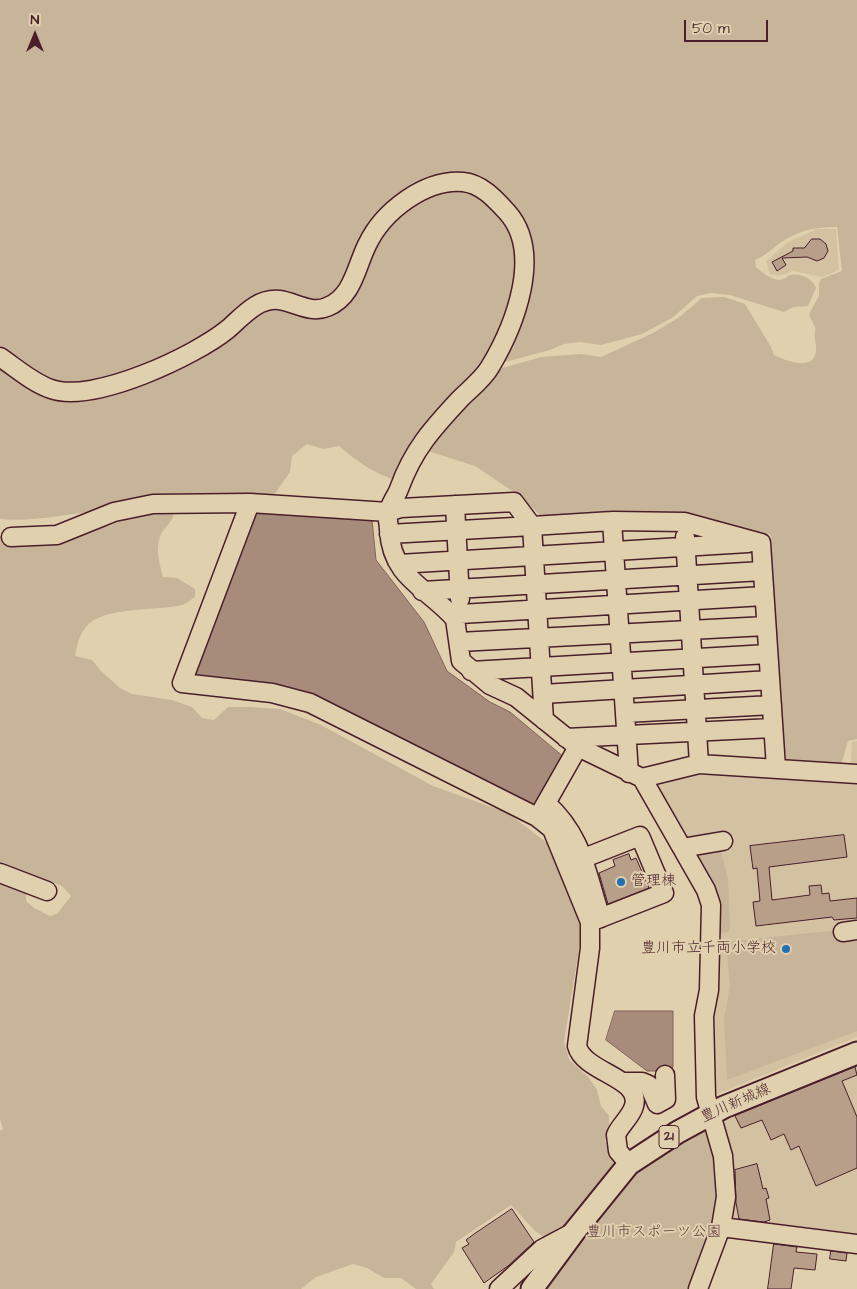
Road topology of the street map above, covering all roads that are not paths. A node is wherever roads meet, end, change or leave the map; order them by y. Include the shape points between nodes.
1 (0, 357) edge
2 (250, 503) junction
3 (455, 505) junction
4 (388, 512) junction
5 (612, 521) junction
6 (684, 522) junction
7 (532, 526) junction
8 (456, 530) junction
9 (389, 534) junction
10 (11, 537) dead end
11 (761, 543) junction
12 (686, 548) junction
13 (614, 552) junction
14 (534, 555) junction
15 (458, 560) junction
16 (399, 564) junction
17 (762, 571) junction
18 (687, 576) junction
19 (616, 580) junction
20 (536, 584) junction
21 (459, 589) junction
22 (422, 591) junction
23 (764, 596) junction
24 (689, 600) junction
25 (617, 605) junction
26 (537, 610) junction
27 (458, 617) junction
28 (766, 626) junction
29 (690, 630) junction
30 (619, 634) junction
31 (539, 638) junction
32 (459, 642) junction
33 (768, 654) junction
34 (692, 658) junction
35 (621, 662) junction
36 (541, 667) junction
37 (471, 670) junction
38 (770, 680) junction
39 (694, 684) junction
40 (623, 689) junction
41 (542, 694) junction
42 (772, 706) junction
43 (695, 709) junction
44 (624, 713) junction
45 (544, 720) junction
46 (773, 728) junction
47 (697, 732) junction
48 (626, 735) junction
49 (572, 742) junction
50 (699, 764) junction
51 (776, 768) junction
52 (857, 774) edge
53 (635, 775) junction
54 (541, 810) junction
55 (723, 841) dead end
56 (682, 848) junction
57 (584, 858) junction
58 (0, 873) edge
59 (47, 891) dead end
60 (595, 920) junction
61 (857, 1053) edge
62 (665, 1075) dead end
63 (623, 1082) junction
64 (712, 1113) junction
65 (629, 1164) junction
66 (721, 1227) junction
67 (574, 1232) junction
68 (857, 1244) edge
69 (499, 1289) edge
70 (532, 1289) edge
71 (698, 1289) edge

1 - 4 street via 51,389 84,392 177,361 204,346 261,302 277,300 310,309 328,307 348,290 367,243 398,206 436,184 471,184 490,195 517,227 523,254 521,294 514,319 489,369 421,442
2 - 4 street
2 - 10 street via 137,505 57,535
2 - 54 street via 182,683 272,693 310,703
3 - 4 street via 401,508
3 - 7 street via 514,502
3 - 8 street
4 - 9 street
5 - 6 street
5 - 7 street
5 - 13 street
6 - 11 street
6 - 12 street
7 - 8 street
7 - 14 street
8 - 9 street
8 - 15 street
9 - 16 street via 391,548
11 - 12 street
11 - 17 street
12 - 13 street
12 - 18 street
13 - 14 street
13 - 19 street
14 - 15 street
14 - 20 street
15 - 16 street
15 - 21 street
16 - 22 street
17 - 18 street
17 - 23 street
18 - 19 street
18 - 24 street
19 - 20 street
19 - 25 street
20 - 21 street
20 - 26 street
21 - 22 street
21 - 27 street
22 - 27 street
23 - 24 street
23 - 28 street
24 - 25 street
24 - 29 street
25 - 26 street
25 - 30 street
26 - 27 street
26 - 31 street
27 - 32 street
28 - 29 street
28 - 33 street
29 - 30 street
29 - 34 street
30 - 31 street
30 - 35 street
31 - 32 street
31 - 36 street
32 - 37 street via 461,661
33 - 34 street
33 - 38 street
34 - 35 street
34 - 39 street
35 - 36 street
35 - 40 street
36 - 37 street
36 - 41 street
37 - 45 street
38 - 39 street
38 - 42 street
39 - 40 street
39 - 43 street
40 - 41 street
40 - 44 street
41 - 45 street
42 - 43 street
42 - 46 street
43 - 44 street
43 - 47 street
44 - 48 street
45 - 49 street
46 - 47 street
46 - 51 street
47 - 48 street
47 - 50 street
48 - 49 street
48 - 53 street
49 - 53 street
49 - 54 street
50 - 51 street
50 - 53 street
51 - 52 street
53 - 56 street
54 - 57 street via 564,821
54 - 60 street
55 - 56 street
56 - 64 street via 712,905 709,990 704,1016 706,1097
57 - 60 street
57 - 60 street via 640,836 664,893
58 - 59 street
60 - 63 street via 578,1052 587,1062
61 - 64 main road, 豊川新城線 / 21
62 - 63 street via 666,1099 657,1104 649,1085
63 - 65 street via 633,1094 634,1105 618,1130 616,1144
64 - 65 main road, 豊川新城線 / 21
64 - 66 street via 725,1167 726,1197
65 - 67 main road, 豊川新城線 / 21
66 - 68 street
66 - 71 street
67 - 69 street via 542,1249
67 - 70 main road, 豊川新城線 / 21

